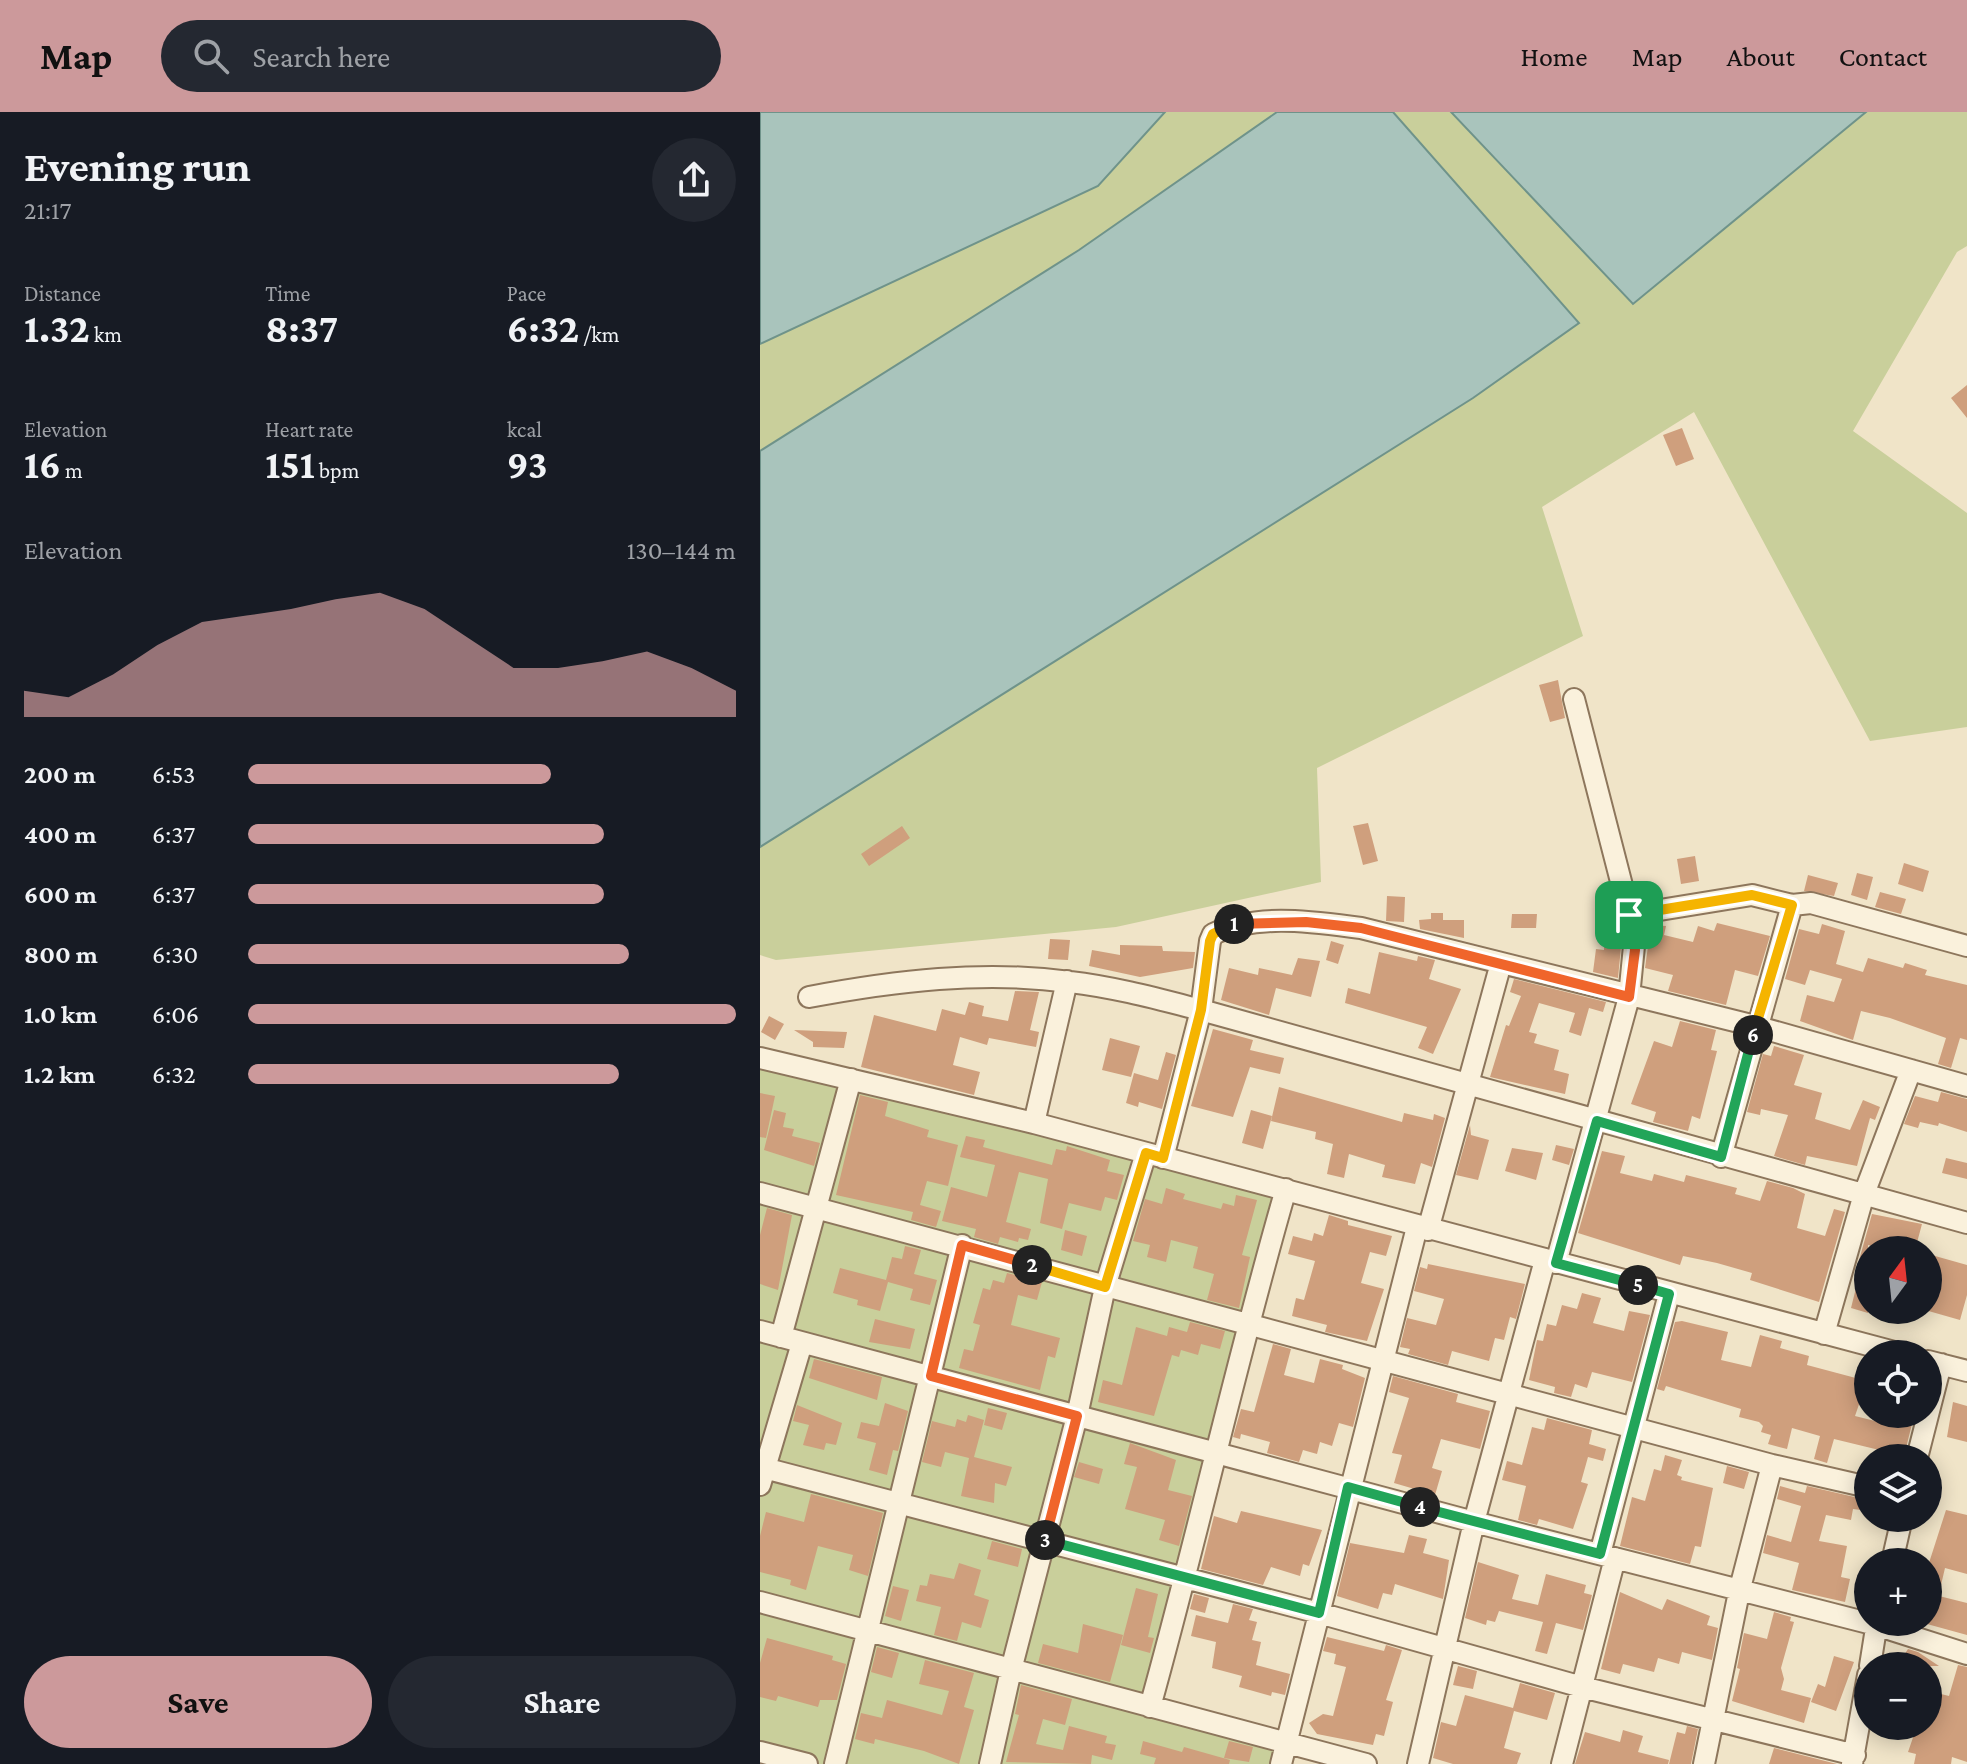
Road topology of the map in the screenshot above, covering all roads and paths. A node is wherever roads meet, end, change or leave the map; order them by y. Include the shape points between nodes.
1 (1574, 699) dead end
2 (1792, 905) junction
3 (1629, 915) junction
4 (1967, 946) edge
5 (1501, 963) junction
6 (1067, 981) junction
7 (809, 997) dead end
8 (1629, 997) junction
9 (1201, 1010) junction
10 (1755, 1026) junction
11 (760, 1058) edge
12 (1911, 1070) junction
13 (851, 1079) junction
14 (1469, 1085) junction
15 (1967, 1086) edge
16 (1597, 1121) junction
17 (1034, 1123) junction
18 (1154, 1155) junction
19 (1721, 1157) junction
20 (1286, 1189) junction
21 (760, 1193) edge
22 (1864, 1194) junction
23 (816, 1207) junction
24 (1967, 1223) edge
25 (1423, 1229) junction
26 (962, 1245) junction
27 (1551, 1261) junction
28 (1105, 1287) junction
29 (1669, 1294) junction
30 (1247, 1323) junction
31 (760, 1331) edge
32 (1824, 1334) junction
33 (781, 1337) junction
34 (1854, 1342) edge
35 (802, 1343) junction
36 (1382, 1360) junction
37 (1942, 1364) edge
38 (1967, 1371) edge
39 (931, 1376) junction
40 (1509, 1392) junction
41 (1077, 1416) junction
42 (1634, 1427) junction
43 (1214, 1453) junction
44 (1772, 1465) junction
45 (762, 1473) edge
46 (1854, 1484) edge
47 (1348, 1487) junction
48 (898, 1505) junction
49 (1474, 1522) junction
50 (1045, 1541) junction
51 (1608, 1556) junction
52 (1186, 1579) junction
53 (1739, 1592) junction
54 (760, 1602) edge
55 (1319, 1613) junction
56 (1854, 1619) edge
57 (866, 1631) junction
58 (1913, 1636) edge
59 (1444, 1650) junction
60 (1967, 1654) edge
61 (1011, 1670) junction
62 (1582, 1687) junction
63 (1150, 1707) junction
64 (1714, 1721) junction
65 (1286, 1743) junction
66 (760, 1752) edge
67 (1853, 1759) edge
68 (807, 1764) edge
69 (835, 1764) edge
70 (990, 1764) edge
71 (1281, 1764) edge
72 (1366, 1764) edge
73 (1418, 1764) edge
74 (1562, 1764) edge
75 (1704, 1764) edge

1 - 3 street
2 - 3 street via 1752,895
2 - 4 street via 1811,903
2 - 10 street
3 - 8 street via 1635,950
5 - 8 street
5 - 9 street via 1361,928 1306,922 1233,924 1210,941
5 - 14 street
6 - 7 street via 962,978 872,985
6 - 9 street
6 - 17 street
8 - 10 street
8 - 16 street
9 - 14 street
9 - 18 street
10 - 12 street
10 - 19 street
11 - 13 street
12 - 15 street
12 - 22 street
13 - 17 street
13 - 23 street
14 - 16 street
14 - 25 street
16 - 19 street
16 - 27 street
17 - 18 street
18 - 20 street
18 - 28 street
19 - 22 street
20 - 25 street
20 - 30 street
21 - 23 street
22 - 24 street
22 - 32 street
23 - 26 street
23 - 33 street
25 - 27 street
25 - 36 street
26 - 28 street
26 - 39 street
27 - 29 street
27 - 40 street
28 - 30 street
28 - 41 street
29 - 32 street
29 - 42 street
30 - 36 street
30 - 43 street
31 - 33 street
32 - 34 street
33 - 35 street
35 - 39 street
35 - 45 street
36 - 40 street
36 - 47 street
37 - 38 street
39 - 41 street
39 - 48 street
40 - 42 street
40 - 49 street
41 - 43 street
41 - 50 street
42 - 44 street
42 - 51 street
43 - 47 street
43 - 52 street
44 - 46 street
44 - 53 street
45 - 48 street
47 - 49 street
47 - 55 street
48 - 50 street
48 - 57 street
49 - 51 street
49 - 59 street
50 - 52 street
50 - 61 street
51 - 53 street
51 - 62 street
52 - 55 street
52 - 63 street
53 - 56 street
53 - 64 street
54 - 57 street
55 - 59 street
55 - 65 street
57 - 61 street
57 - 69 street
58 - 60 street
59 - 62 street
59 - 73 street
61 - 63 street
61 - 70 street
62 - 64 street
62 - 74 street
63 - 65 street
64 - 67 street
64 - 75 street
65 - 71 street
65 - 72 street
66 - 68 street

